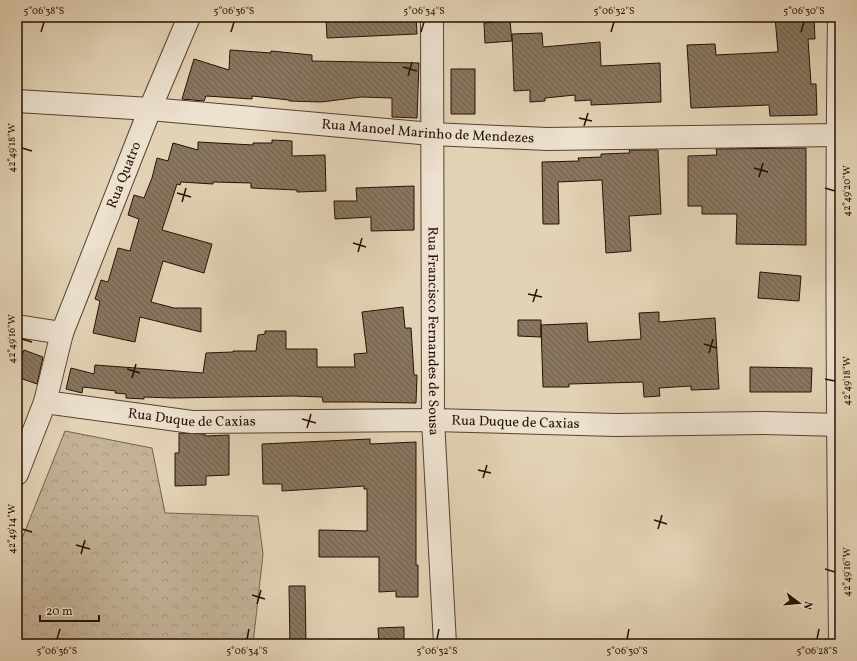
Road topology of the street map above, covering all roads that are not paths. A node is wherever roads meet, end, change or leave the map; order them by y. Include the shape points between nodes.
1 (190, 17) edge
2 (432, 17) edge
3 (839, 17) edge
4 (17, 101) edge
5 (150, 109) junction
6 (432, 134) junction
7 (839, 135) edge
8 (17, 326) edge
9 (62, 334) junction
10 (45, 402) junction
11 (433, 420) junction
12 (839, 425) edge
13 (17, 474) edge
14 (445, 644) edge
15 (840, 644) edge

1 - 5 street, Rua Quatro
2 - 6 street, Rua Francisco Fernandes de Sousa
3 - 7 street
4 - 5 street, Rua Manoel Marinho de Mendezes
5 - 6 street, Rua Manoel Marinho de Mendezes
5 - 9 street, Rua Quatro
6 - 7 street, Rua Manoel Marinho de Mendezes via 547,139
6 - 11 street, Rua Francisco Fernandes de Sousa
7 - 12 street
8 - 9 street
9 - 10 street
10 - 11 street, Rua Duque de Caxias via 192,422
10 - 13 street
11 - 12 street, Rua Duque de Caxias via 616,425
11 - 14 street, Rua Francisco Fernandes de Sousa
12 - 15 street

